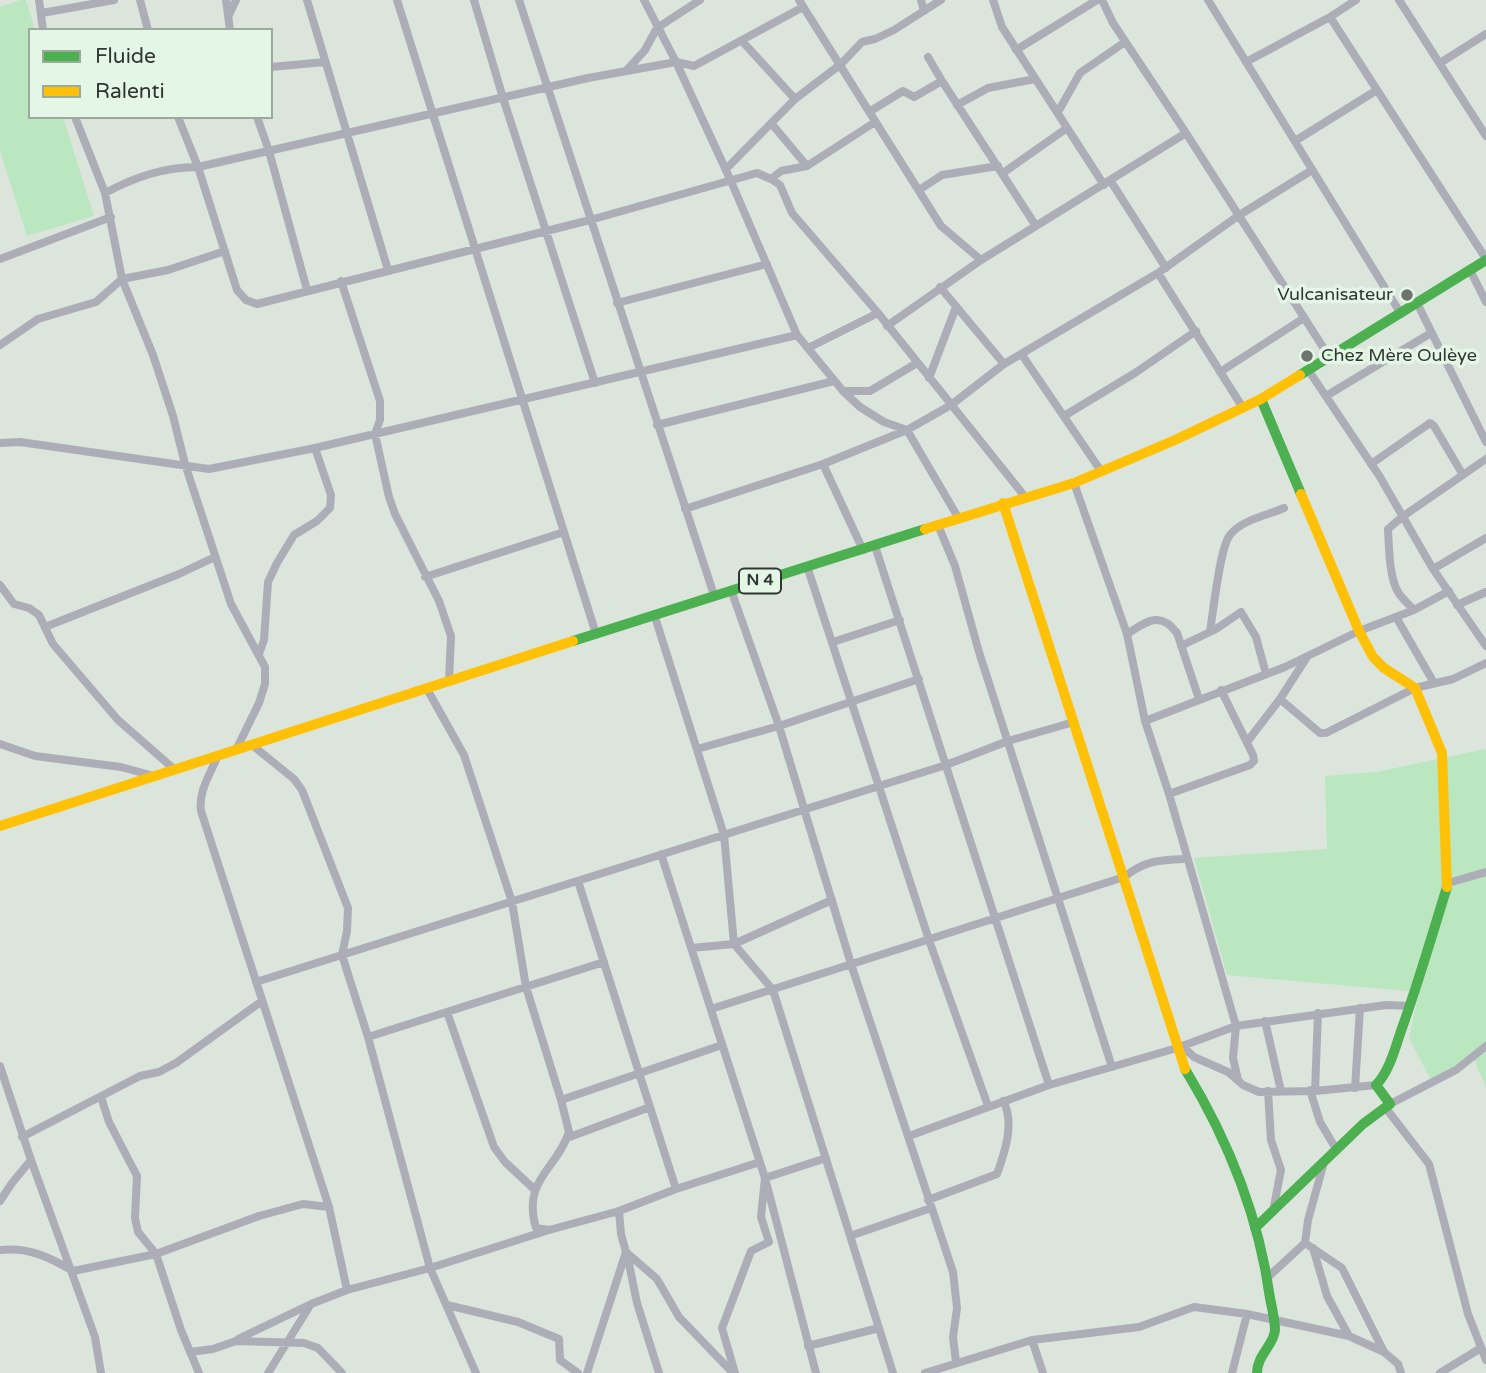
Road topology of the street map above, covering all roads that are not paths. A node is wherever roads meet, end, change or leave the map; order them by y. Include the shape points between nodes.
1 (39, 0) edge
2 (114, 0) edge
3 (140, 0) edge
4 (226, 0) edge
5 (236, 0) edge
6 (307, 0) edge
7 (397, 0) edge
8 (474, 0) edge
9 (519, 0) edge
10 (644, 0) edge
11 (701, 0) edge
12 (921, 0) edge
13 (941, 0) edge
14 (993, 0) edge
15 (1100, 0) edge
16 (1208, 0) edge
17 (1399, 0) edge
18 (1350, 2) edge
19 (801, 4) edge
20 (924, 12) junction
21 (42, 13) junction
22 (1330, 17) junction
23 (227, 18) junction
24 (657, 27) junction
25 (43, 28) edge
26 (147, 28) edge
27 (230, 28) edge
28 (1486, 34) edge
29 (742, 41) junction
30 (1125, 42) junction
31 (1016, 50) junction
32 (928, 57) dead end
33 (325, 62) junction
34 (676, 62) junction
35 (1246, 62) junction
36 (1440, 63) junction
37 (841, 64) junction
38 (273, 67) edge
39 (626, 71) junction
40 (1034, 79) junction
41 (942, 81) junction
42 (546, 88) junction
43 (1377, 90) junction
44 (503, 98) junction
45 (795, 99) junction
46 (957, 105) junction
47 (1058, 112) junction
48 (869, 113) junction
49 (434, 114) junction
50 (76, 119) edge
51 (179, 119) edge
52 (258, 119) edge
53 (875, 122) junction
54 (771, 123) junction
55 (1067, 128) junction
56 (1485, 132) edge
57 (1186, 133) junction
58 (346, 134) junction
59 (1295, 141) junction
60 (269, 151) junction
61 (807, 166) junction
62 (198, 167) junction
63 (726, 169) junction
64 (1001, 169) junction
65 (1312, 170) junction
66 (771, 179) junction
67 (730, 180) junction
68 (1107, 182) junction
69 (919, 190) junction
70 (106, 193) junction
71 (1238, 216) junction
72 (110, 217) junction
73 (590, 220) junction
74 (1036, 226) junction
75 (546, 230) junction
76 (474, 248) junction
77 (225, 251) junction
78 (0, 259) edge
79 (981, 260) junction
80 (1486, 260) edge
81 (766, 264) junction
82 (388, 270) junction
83 (1470, 270) junction
84 (1162, 271) junction
85 (122, 279) junction
86 (341, 281) junction
87 (940, 288) junction
88 (307, 290) junction
89 (1485, 299) edge
90 (617, 303) junction
91 (1417, 303) junction
92 (956, 307) junction
93 (878, 313) junction
94 (1401, 314) junction
95 (1304, 318) junction
96 (887, 326) junction
97 (1196, 331) junction
98 (1431, 332) junction
99 (797, 335) junction
100 (0, 345) edge
101 (808, 348) junction
102 (1022, 355) junction
103 (1330, 358) junction
104 (917, 363) junction
105 (1004, 364) junction
106 (1309, 371) junction
107 (640, 372) junction
108 (1220, 372) junction
109 (929, 378) junction
110 (834, 381) junction
111 (595, 383) junction
112 (843, 391) junction
113 (1326, 396) junction
114 (1261, 399) junction
115 (522, 400) junction
116 (951, 405) junction
117 (1243, 408) junction
118 (1064, 416) junction
119 (657, 425) junction
120 (907, 430) junction
121 (374, 434) junction
122 (1486, 442) edge
123 (0, 443) edge
124 (315, 448) junction
125 (1486, 459) edge
126 (185, 464) junction
127 (823, 464) junction
128 (1371, 464) junction
129 (1101, 471) junction
130 (1463, 475) junction
131 (1074, 482) junction
132 (1026, 498) junction
133 (1003, 503) junction
134 (685, 509) junction
135 (1284, 509) dead end
136 (1402, 517) junction
137 (958, 519) junction
138 (938, 525) junction
139 (564, 532) junction
140 (1486, 538) edge
141 (875, 545) junction
142 (863, 550) junction
143 (215, 558) junction
144 (807, 566) junction
145 (1433, 569) junction
146 (425, 577) junction
147 (0, 585) edge
148 (731, 590) junction
149 (1449, 591) junction
150 (1486, 592) edge
151 (714, 595) junction
152 (1457, 605) junction
153 (1414, 610) junction
154 (654, 614) junction
155 (1396, 617) junction
156 (900, 620) junction
157 (45, 627) junction
158 (1210, 631) junction
159 (1359, 631) junction
160 (596, 634) junction
161 (1127, 635) junction
162 (832, 642) junction
163 (1181, 646) junction
164 (1486, 646) edge
165 (259, 654) junction
166 (1309, 655) junction
167 (1486, 663) edge
168 (1266, 674) junction
169 (919, 679) junction
170 (449, 681) junction
171 (1434, 683) junction
172 (1415, 688) junction
173 (427, 689) junction
174 (1221, 690) junction
175 (1199, 699) junction
176 (1280, 699) junction
177 (852, 702) junction
178 (1145, 721) junction
179 (1074, 722) junction
180 (779, 726) junction
181 (1008, 741) junction
182 (1247, 742) junction
183 (0, 744) edge
184 (252, 745) junction
185 (697, 749) junction
186 (236, 750) junction
187 (218, 755) junction
188 (946, 765) junction
189 (174, 769) junction
190 (155, 777) junction
191 (879, 786) junction
192 (1169, 794) junction
193 (804, 808) junction
194 (0, 826) edge
195 (724, 835) junction
196 (661, 854) junction
197 (1187, 859) junction
198 (1486, 872) edge
199 (1124, 877) junction
200 (578, 881) junction
201 (1448, 883) junction
202 (1059, 898) junction
203 (832, 900) junction
204 (512, 902) junction
205 (995, 918) junction
206 (929, 940) junction
207 (734, 944) junction
208 (691, 948) junction
209 (342, 955) junction
210 (604, 962) junction
211 (851, 964) junction
212 (256, 982) junction
213 (526, 987) junction
214 (773, 990) junction
215 (262, 1001) junction
216 (1410, 1006) junction
217 (1360, 1008) junction
218 (711, 1009) junction
219 (447, 1012) junction
220 (1318, 1013) junction
221 (1265, 1021) junction
222 (1236, 1026) junction
223 (368, 1037) junction
224 (722, 1045) junction
225 (1486, 1046) edge
226 (1179, 1047) junction
227 (0, 1066) edge
228 (1112, 1067) junction
229 (639, 1074) junction
230 (1238, 1080) junction
231 (1049, 1085) junction
232 (1376, 1085) junction
233 (1355, 1088) junction
234 (1312, 1090) junction
235 (1268, 1091) junction
236 (1281, 1091) junction
237 (101, 1097) junction
238 (562, 1100) junction
239 (1003, 1101) junction
240 (988, 1106) junction
241 (1387, 1106) junction
242 (650, 1107) junction
243 (909, 1136) junction
244 (22, 1137) junction
245 (567, 1138) junction
246 (1336, 1149) junction
247 (825, 1158) junction
248 (31, 1160) junction
249 (760, 1162) junction
250 (1324, 1163) junction
251 (765, 1178) junction
252 (12, 1183) junction
253 (0, 1188) edge
254 (534, 1189) junction
255 (676, 1189) junction
256 (0, 1201) edge
257 (930, 1204) junction
258 (1274, 1206) junction
259 (329, 1207) junction
260 (619, 1211) junction
261 (1255, 1228) junction
262 (550, 1230) junction
263 (850, 1236) junction
264 (1305, 1243) junction
265 (1313, 1248) junction
266 (0, 1250) edge
267 (626, 1252) junction
268 (156, 1254) junction
269 (430, 1268) junction
270 (73, 1271) junction
271 (1268, 1278) junction
272 (347, 1290) junction
273 (311, 1304) junction
274 (447, 1305) junction
275 (1247, 1314) junction
276 (1274, 1319) junction
277 (879, 1328) junction
278 (1349, 1336) junction
279 (236, 1340) junction
280 (1032, 1340) junction
281 (286, 1344) junction
282 (808, 1346) junction
283 (1481, 1349) junction
284 (190, 1352) junction
285 (1384, 1352) junction
286 (1486, 1360) edge
287 (956, 1362) junction
288 (101, 1373) edge
289 (199, 1373) edge
290 (268, 1373) edge
291 (342, 1373) edge
292 (476, 1373) edge
293 (578, 1373) edge
294 (587, 1373) edge
295 (659, 1373) edge
296 (734, 1373) edge
297 (816, 1373) edge
298 (893, 1373) edge
299 (925, 1373) edge
300 (1043, 1373) edge
301 (1232, 1373) edge
302 (1257, 1373) edge
303 (1401, 1373) edge
304 (1440, 1373) edge

1 - 21 street
2 - 21 street
3 - 26 street
4 - 23 street
5 - 23 street
6 - 33 street
7 - 49 street
8 - 44 street
9 - 42 street
10 - 24 street
11 - 24 street
12 - 20 street
13 - 20 street
14 - 31 street
15 - 30 street
15 - 31 street
16 - 35 street
17 - 36 street
18 - 22 street
19 - 29 street
19 - 37 street
20 - 37 street via 862,42
21 - 25 street
22 - 35 street
22 - 43 street
23 - 27 street
24 - 34 street
24 - 39 street
28 - 36 street
29 - 34 street via 694,66
29 - 45 street
30 - 47 street via 1080,73
30 - 57 street
31 - 40 street
32 - 41 street
33 - 38 street
33 - 58 street
34 - 39 street
34 - 63 street
35 - 59 street
36 - 56 street
37 - 45 street
37 - 48 street
39 - 42 street
40 - 46 street via 988,88
40 - 47 street
41 - 46 street
41 - 48 street via 914,97 903,91
42 - 44 street
42 - 73 street
43 - 59 street
43 - 80 street
44 - 49 street
44 - 75 street
45 - 54 street
46 - 64 street
47 - 55 street
48 - 53 street
49 - 58 street
49 - 76 street
50 - 70 street
51 - 62 street
52 - 60 street
53 - 61 street
53 - 69 street
54 - 61 street
54 - 63 street
55 - 64 street
55 - 68 street
57 - 68 street
57 - 71 street
58 - 60 street
58 - 82 street
59 - 65 street
60 - 62 street
60 - 88 street
61 - 66 street via 781,171
62 - 70 street via 145,175
62 - 77 street
63 - 67 street
64 - 69 street via 942,175
64 - 74 street
65 - 71 street
65 - 94 street
66 - 67 street via 757,173
66 - 93 street via 780,186 792,213
67 - 73 street
67 - 81 street
68 - 74 street
68 - 84 street
69 - 79 street via 941,226
70 - 72 street
71 - 84 street
71 - 95 street
72 - 78 street
72 - 85 street
73 - 75 street
73 - 90 street
74 - 79 street
75 - 76 street
75 - 111 street
76 - 82 street
76 - 115 street
77 - 85 street
77 - 88 street via 237,290 246,300 257,304
79 - 87 street
80 - 83 street, N 4
81 - 90 street
81 - 99 street
82 - 86 street
83 - 89 street
83 - 91 street, N 4
84 - 97 street
84 - 102 street
85 - 100 street via 96,302 38,319
85 - 126 street via 153,355
86 - 88 street
86 - 121 street via 380,401
87 - 92 street
87 - 96 street
90 - 107 street
91 - 94 street, N 4
91 - 98 street
92 - 105 street
92 - 109 street
93 - 96 street
93 - 101 street
94 - 103 street, N 4
95 - 103 street
95 - 108 street
96 - 104 street
97 - 108 street
97 - 118 street
98 - 113 street
98 - 122 street
99 - 101 street
99 - 107 street
101 - 110 street
102 - 105 street
102 - 118 street
103 - 106 street, N 4
104 - 109 street
104 - 112 street via 870,391
105 - 116 street
106 - 113 street
106 - 114 street, N 4
107 - 111 street
107 - 119 street
108 - 117 street
109 - 116 street
110 - 112 street
110 - 119 street
111 - 115 street
112 - 120 street via 884,422
113 - 128 street
114 - 117 street, N 4
114 - 159 street
115 - 121 street
115 - 139 street
116 - 120 street
116 - 132 street
117 - 129 street, N 4
118 - 129 street
119 - 134 street
120 - 127 street
120 - 137 street
121 - 124 street
121 - 146 street via 395,513
123 - 126 street
124 - 126 street via 209,469
124 - 165 street via 331,495 330,508 294,535 268,582
125 - 130 street
126 - 143 street
127 - 134 street
127 - 142 street
128 - 130 street via 1430,423
128 - 136 street
129 - 131 street, N 4
130 - 136 street
131 - 132 street, N 4
131 - 161 street
132 - 133 street, N 4
133 - 137 street, N 4
133 - 179 street
134 - 151 street
135 - 158 street via 1239,526 1228,536
136 - 145 street
136 - 153 street via 1388,529 1389,553 1397,591
137 - 138 street, N 4
138 - 141 street, N 4
138 - 181 street via 955,566
139 - 146 street
139 - 160 street
140 - 145 street
141 - 142 street, N 4
141 - 156 street
142 - 144 street, N 4
143 - 157 street
143 - 165 street via 230,604
144 - 148 street, N 4
144 - 162 street
145 - 149 street
146 - 170 street via 451,636
147 - 157 street via 15,604 39,615
148 - 151 street, N 4
148 - 180 street
149 - 152 street
149 - 153 street
150 - 152 street
151 - 154 street, N 4
152 - 164 street
153 - 155 street
154 - 160 street, N 4
154 - 185 street
155 - 159 street
155 - 171 street
156 - 162 street
156 - 169 street
157 - 189 street via 53,644 118,720
158 - 163 street
158 - 168 street via 1241,612 1256,637
159 - 166 street
159 - 172 street via 1384,668
160 - 170 street, N 4
161 - 163 street via 1148,622 1164,621 1177,633
161 - 178 street
162 - 177 street
163 - 175 street
165 - 186 street via 265,684
166 - 168 street
166 - 176 street
167 - 171 street
168 - 174 street
169 - 177 street
169 - 188 street
170 - 173 street, N 4
171 - 172 street
172 - 176 street via 1326,733 1320,733
172 - 201 street via 1442,753
173 - 184 street, N 4
173 - 204 street via 464,755
174 - 175 street
174 - 182 street
175 - 178 street
176 - 182 street
177 - 180 street
177 - 191 street
178 - 192 street
179 - 181 street
179 - 199 street
180 - 185 street
180 - 193 street
181 - 188 street
181 - 202 street
182 - 192 street via 1254,755 1251,765
183 - 190 street via 36,756 121,767
184 - 186 street, N 4
184 - 209 street via 294,779 308,801 348,908
185 - 195 street
186 - 187 street, N 4
187 - 189 street, N 4
187 - 212 street via 202,792 201,811
188 - 191 street
188 - 205 street
189 - 190 street, N 4
190 - 194 street, N 4
191 - 193 street
191 - 206 street
192 - 197 street
193 - 195 street
193 - 203 street
195 - 196 street
195 - 207 street
196 - 200 street
196 - 208 street
197 - 199 street via 1159,860 1138,866
197 - 222 street
198 - 201 street
199 - 202 street
199 - 226 street
200 - 204 street
200 - 210 street
201 - 216 street
202 - 205 street
202 - 228 street
203 - 207 street
203 - 211 street
204 - 209 street
204 - 213 street
205 - 206 street
205 - 231 street
206 - 211 street
206 - 240 street
207 - 208 street
207 - 214 street
208 - 218 street
209 - 212 street
209 - 223 street
210 - 213 street
210 - 229 street
211 - 214 street
211 - 243 street
212 - 215 street
213 - 219 street
213 - 238 street
214 - 218 street
214 - 247 street
215 - 237 street via 176,1063
215 - 259 street
216 - 217 street
216 - 232 street
217 - 220 street
217 - 233 street
218 - 224 street
219 - 223 street
219 - 254 street via 494,1147
220 - 221 street
220 - 234 street
221 - 222 street
221 - 236 street
222 - 226 street
222 - 230 street via 1233,1058
223 - 269 street
224 - 229 street
224 - 249 street
225 - 241 street via 1456,1070
226 - 228 street
226 - 230 street
226 - 261 street via 1228,1153
227 - 244 street
228 - 231 street
229 - 238 street
229 - 242 street
230 - 235 street
231 - 239 street
232 - 233 street
232 - 241 street
233 - 234 street
234 - 236 street
234 - 246 street via 1320,1122
235 - 236 street
235 - 258 street via 1271,1140 1281,1170
237 - 244 street
237 - 268 street via 137,1176 138,1233
238 - 245 street
239 - 240 street
239 - 257 street via 1010,1123 997,1174
240 - 243 street
241 - 246 street
241 - 283 street via 1429,1164
242 - 245 street
242 - 255 street
243 - 257 street
244 - 248 street
245 - 254 street
246 - 250 street
247 - 251 street
247 - 263 street
248 - 252 street
248 - 270 street
249 - 251 street
249 - 255 street
250 - 258 street
250 - 264 street
251 - 282 street
251 - 296 street via 761,1217 769,1242 751,1251 722,1328
252 - 253 street
252 - 256 street
254 - 262 street via 536,1228
255 - 260 street
257 - 263 street
257 - 287 street via 953,1272
258 - 261 street
259 - 268 street via 303,1204
259 - 272 street
260 - 262 street
260 - 267 street
261 - 271 street
262 - 269 street
263 - 277 street
264 - 265 street
264 - 271 street
265 - 278 street via 1328,1296
265 - 285 street via 1346,1273
266 - 270 street via 46,1255
267 - 294 street
267 - 295 street
267 - 296 street via 657,1279 679,1317
268 - 270 street
268 - 284 street
269 - 272 street
269 - 274 street
270 - 288 street via 95,1337
271 - 276 street
272 - 273 street
273 - 279 street
273 - 281 street
274 - 292 street
274 - 293 street via 518,1322 559,1339 561,1360
275 - 276 street
275 - 280 street via 1194,1307 1139,1327
275 - 301 street
276 - 278 street
276 - 302 street via 1273,1339
277 - 282 street
277 - 298 street
278 - 285 street
279 - 281 street
279 - 284 street
280 - 287 street
280 - 300 street
281 - 290 street
281 - 291 street via 318,1348
282 - 297 street
283 - 286 street
283 - 304 street
284 - 289 street
285 - 303 street
287 - 299 street

